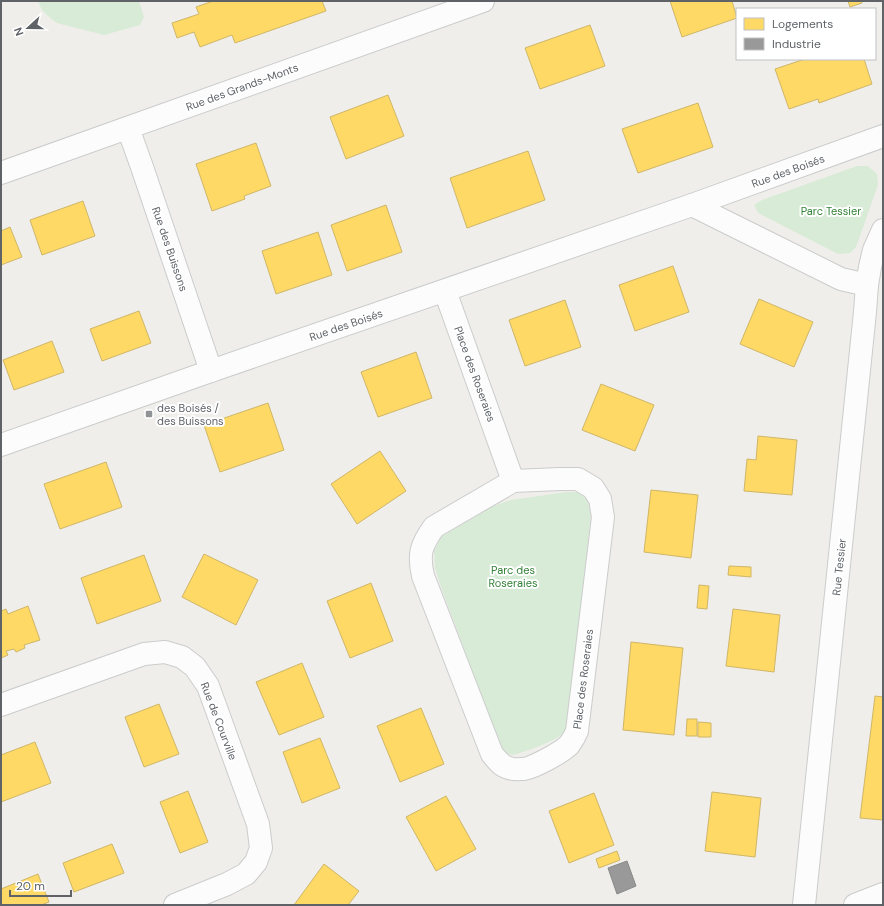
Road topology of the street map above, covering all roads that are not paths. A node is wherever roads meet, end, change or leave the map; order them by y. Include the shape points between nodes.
1 (484, 1) edge
2 (128, 128) junction
3 (883, 136) edge
4 (1, 173) edge
5 (692, 205) junction
6 (883, 230) edge
7 (867, 285) junction
8 (445, 291) junction
9 (211, 371) junction
10 (1, 446) edge
11 (513, 481) junction
12 (1, 704) edge
13 (883, 894) edge
14 (175, 905) edge
15 (804, 905) edge
16 (855, 905) edge

1 - 2 street, Rue des Grands-Monts
2 - 4 street, Rue des Grands-Monts
2 - 9 street, Rue des Buissons
3 - 5 street, Rue des Boisés
5 - 7 street via 841,279
5 - 8 street, Rue des Boisés
6 - 7 street, Rue Tessier via 874,250
7 - 15 street, Rue Tessier
8 - 9 street, Rue des Boisés
8 - 11 street, Place des Roseraies
9 - 10 street, Rue des Boisés
11 - 11 street, Place des Roseraies via 434,527 425,539 420,565 492,754 505,767 523,769 563,750 577,731 603,517 600,499 592,488 578,479
12 - 14 street, Rue de Courville via 144,654 165,652 182,657 195,667 208,686 258,824 261,848 256,862 246,874
13 - 16 street

